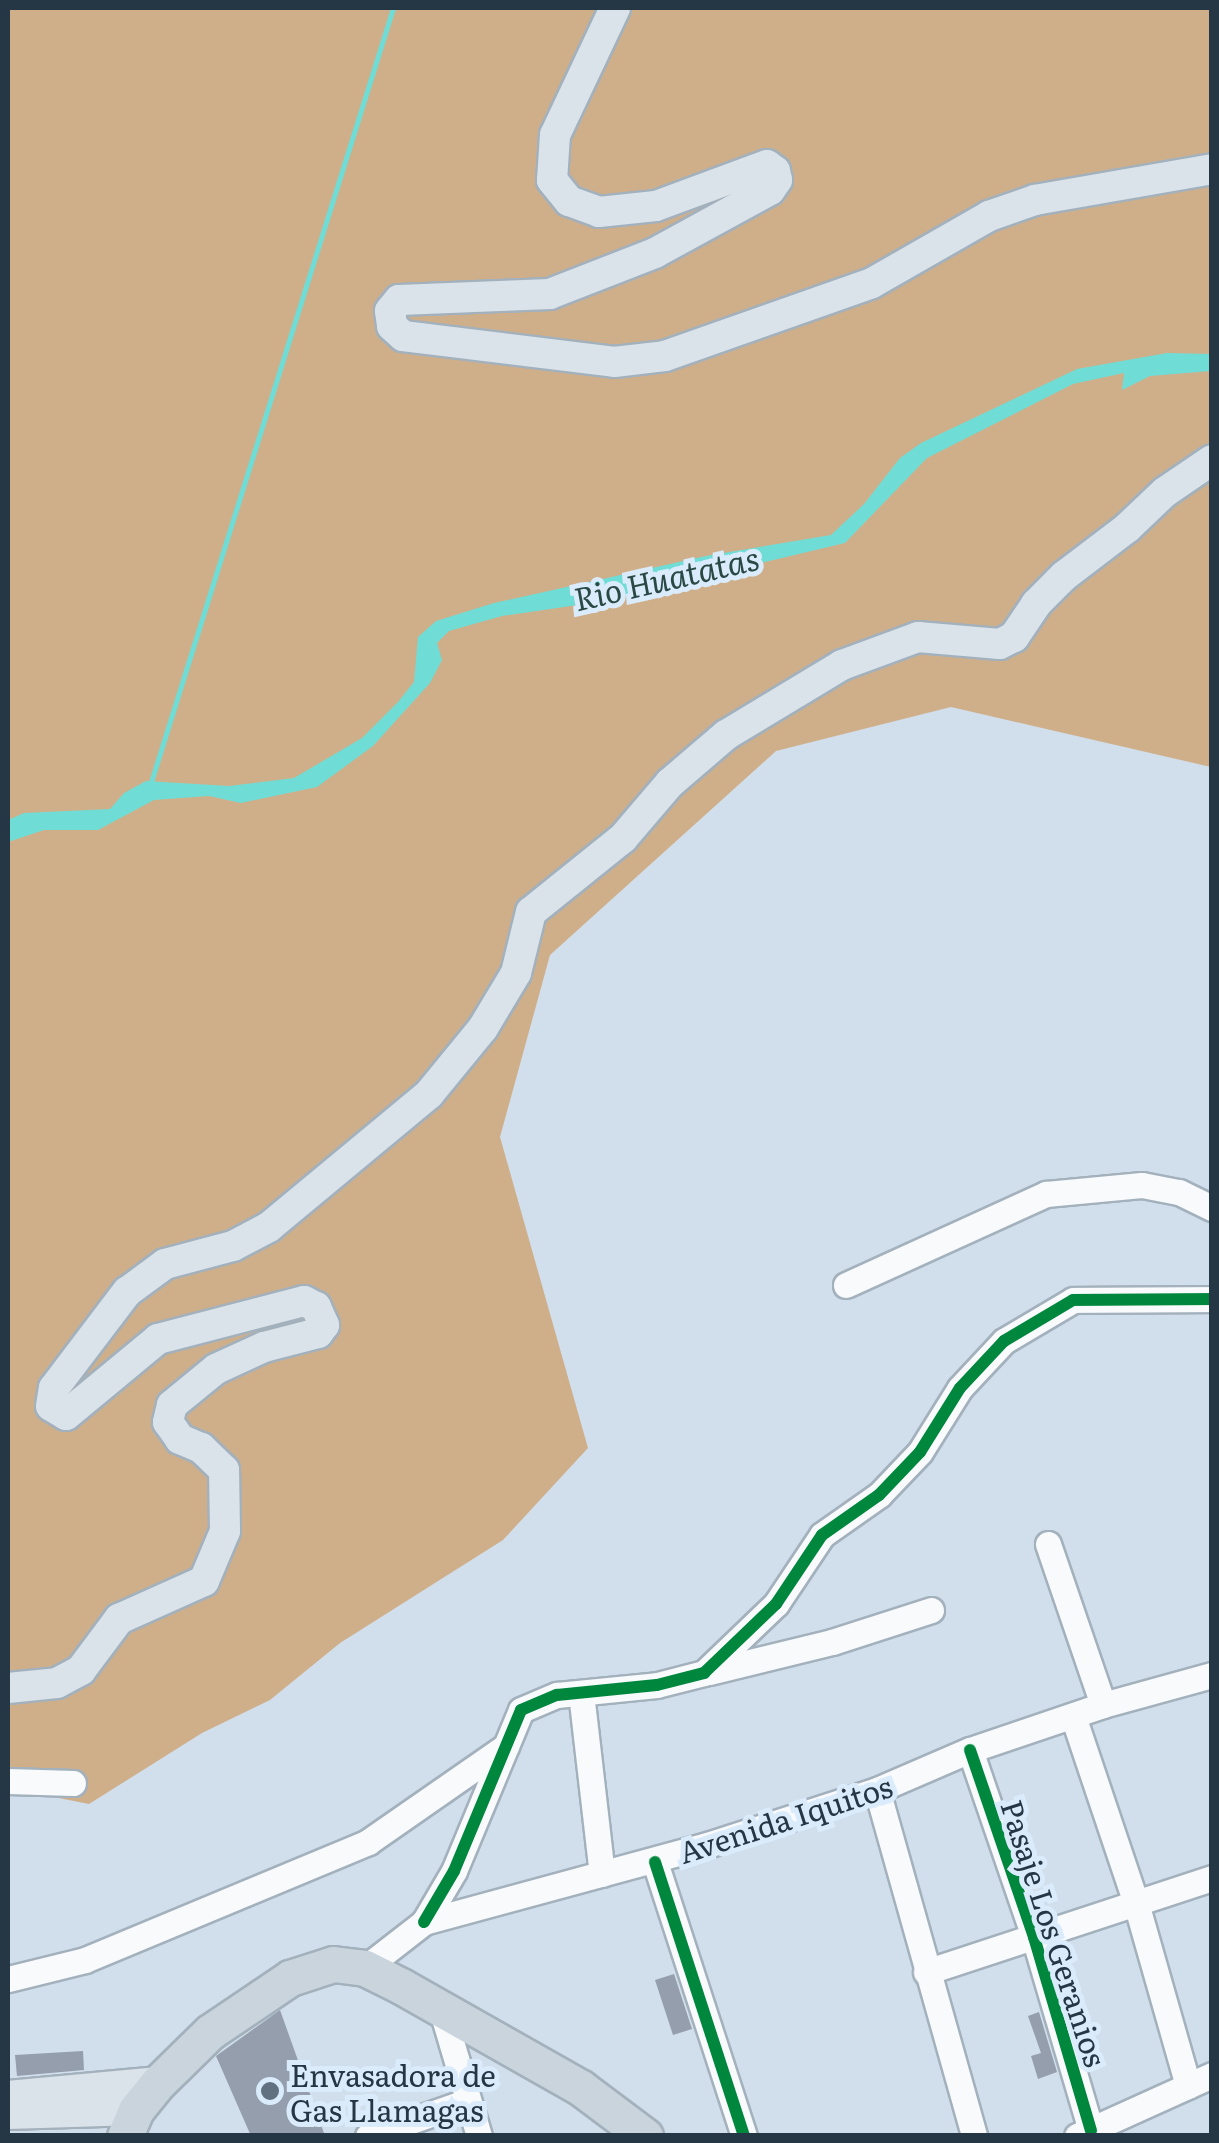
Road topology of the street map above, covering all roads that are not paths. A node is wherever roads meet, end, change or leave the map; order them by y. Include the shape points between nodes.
1 (614, 8) edge
2 (1212, 170) edge
3 (1212, 460) edge
4 (1212, 1208) edge
5 (846, 1286) dead end
6 (1212, 1299) edge
7 (1048, 1544) dead end
8 (932, 1610) dead end
9 (704, 1673) junction
10 (1212, 1675) edge
11 (8, 1688) edge
12 (581, 1693) junction
13 (1103, 1705) junction
14 (1074, 1716) junction
15 (506, 1746) junction
16 (970, 1750) junction
17 (8, 1781) edge
18 (73, 1783) dead end
19 (877, 1790) junction
20 (655, 1862) junction
21 (602, 1874) junction
22 (1212, 1878) edge
23 (1136, 1903) junction
24 (424, 1922) junction
25 (1034, 1938) junction
26 (364, 1968) junction
27 (926, 1972) junction
28 (8, 1979) edge
29 (442, 2011) junction
30 (1200, 2081) edge
31 (159, 2082) junction
32 (8, 2096) edge
33 (468, 2101) junction
34 (8, 2114) edge
35 (131, 2123) edge
36 (1084, 2133) edge
37 (368, 2136) edge
38 (480, 2136) edge
39 (646, 2136) edge
40 (744, 2136) edge
41 (974, 2136) edge

1 - 2 main road via 555,135 552,180 569,201 598,212 656,206 767,165 777,180 655,253 550,294 399,300 390,311 392,326 404,336 614,362 665,356 872,282 989,216 1035,200
3 - 11 main road via 1064,576 1014,637 1000,644 918,636 842,666 726,735 670,782 622,838 532,912 516,974 483,1028 428,1094 270,1226 233,1246 165,1264 126,1292 54,1388 51,1406 66,1414 158,1340 304,1301 316,1307 324,1326 216,1369 172,1405 168,1422 180,1439 224,1470 226,1531 204,1580 119,1620 81,1670 58,1683
4 - 5 street via 1142,1185 1046,1194
6 - 9 street via 1073,1300 1004,1342 960,1388 920,1452 879,1494 822,1535 776,1604
7 - 13 street
8 - 9 street
9 - 12 street
10 - 13 street, Avenida Iquitos
12 - 15 street via 545,1698 521,1710
12 - 21 street
13 - 14 street, Avenida Iquitos
14 - 16 street, Avenida Iquitos
14 - 23 street
15 - 24 street via 454,1872
15 - 28 street via 368,1842 86,1960
16 - 19 street, Avenida Iquitos
16 - 25 street, Pasaje Los Geranios
17 - 18 street
19 - 20 street, Avenida Iquitos
19 - 27 street
20 - 21 street, Avenida Iquitos
20 - 40 street
21 - 24 street, Avenida Iquitos
22 - 23 street
23 - 25 street
23 - 30 street
24 - 26 street, Avenida Iquitos
25 - 27 street
25 - 36 street, Pasaje Los Geranios
26 - 29 highway
26 - 31 highway via 333,1964 290,1978 210,2032
27 - 41 street
29 - 33 street
29 - 39 highway via 581,2088
30 - 36 street
31 - 32 main road
31 - 35 highway
33 - 37 street
33 - 38 street
34 - 35 main road

